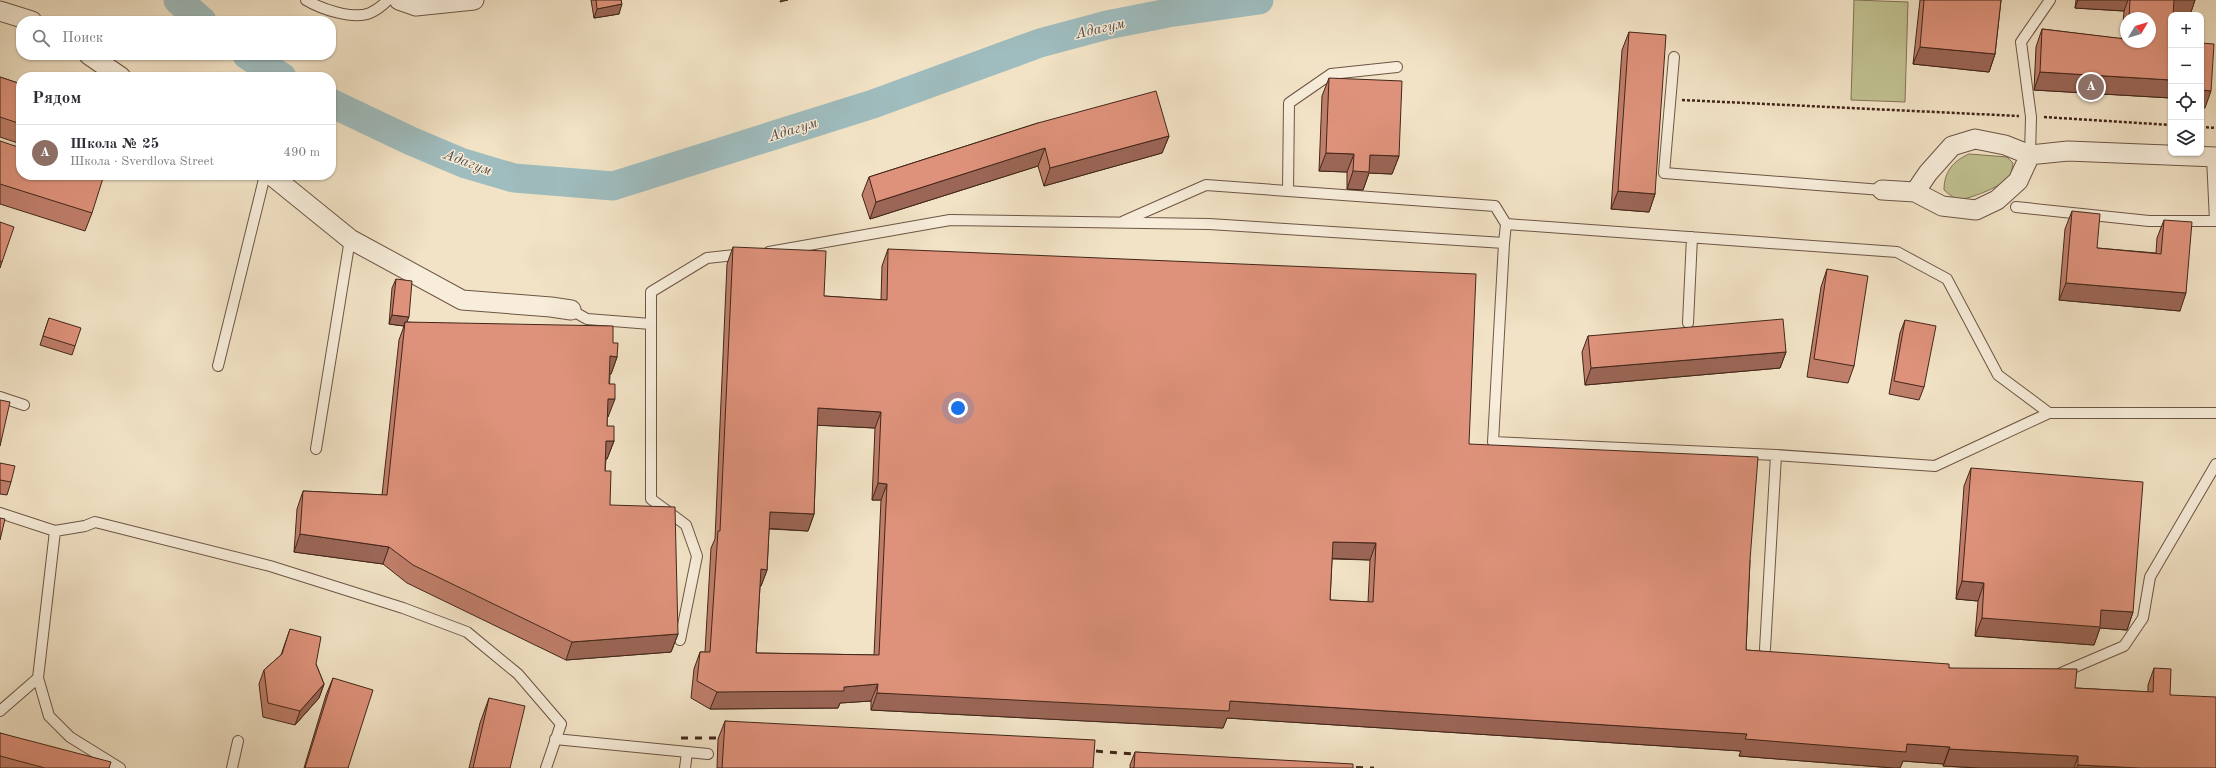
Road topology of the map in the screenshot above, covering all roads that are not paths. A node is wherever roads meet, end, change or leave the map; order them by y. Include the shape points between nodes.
1 (306, 0) edge
2 (474, 0) edge
3 (2050, 0) edge
4 (396, 1) edge
5 (0, 11) edge
6 (16, 16) edge
7 (1674, 57) dead end
8 (96, 60) edge
9 (1397, 66) dead end
10 (114, 72) edge
11 (2030, 155) junction
12 (2214, 157) edge
13 (264, 180) edge
14 (277, 180) edge
15 (1882, 190) joint
16 (1288, 191) junction
17 (1915, 192) junction
18 (2016, 207) dead end
19 (1120, 223) junction
20 (1506, 224) junction
21 (1692, 237) junction
22 (350, 239) junction
23 (1504, 243) junction
24 (571, 310) joint
25 (651, 324) junction
26 (1688, 324) dead end
27 (218, 366) dead end
28 (0, 397) edge
29 (24, 404) dead end
30 (2049, 413) junction
31 (2216, 413) edge
32 (316, 449) dead end
33 (1776, 455) junction
34 (2216, 464) edge
35 (0, 513) edge
36 (55, 531) junction
37 (680, 640) dead end
38 (1765, 649) dead end
39 (2061, 673) edge
40 (38, 678) junction
41 (0, 711) edge
42 (555, 739) junction
43 (238, 741) dead end
44 (687, 752) junction
45 (708, 754) dead end
46 (120, 768) edge
47 (232, 768) edge
48 (546, 768) edge
49 (685, 768) edge

1 - 4 lane via 336,13 354,14 368,14
2 - 4 street via 433,6 416,6
3 - 11 lane via 2021,42 2031,117
5 - 6 street
7 - 15 lane via 1664,173
8 - 10 street
9 - 16 lane via 1331,74 1289,103
11 - 12 street via 2068,151
11 - 17 street via 2005,145 1975,139 1952,146
11 - 17 street via 2018,181 1997,200 1976,210 1942,206
12 - 18 lane via 2215,221 2149,221
13 - 27 lane
14 - 22 street
15 - 17 street
16 - 19 lane via 1206,186
16 - 20 lane via 1495,206
19 - 23 lane via 1209,224
19 - 25 lane via 950,220 757,253 707,258 651,292
20 - 21 lane
20 - 23 lane
21 - 26 lane
21 - 30 lane via 1897,252 1946,279 1998,375
22 - 24 street via 462,300 551,306
22 - 32 lane
23 - 33 lane via 1493,442
24 - 25 lane via 586,319
25 - 37 lane via 651,499 686,525 696,556
28 - 29 lane
30 - 31 lane
30 - 33 lane via 1935,466
33 - 38 lane
34 - 39 lane via 2150,577 2143,618 2124,646
35 - 36 lane
36 - 40 lane
36 - 42 lane via 95,522 270,566 403,608 467,632 518,674 560,724
40 - 41 lane
40 - 46 lane via 49,716 70,737
42 - 44 lane
42 - 48 lane
43 - 47 lane
44 - 45 lane
44 - 49 lane

